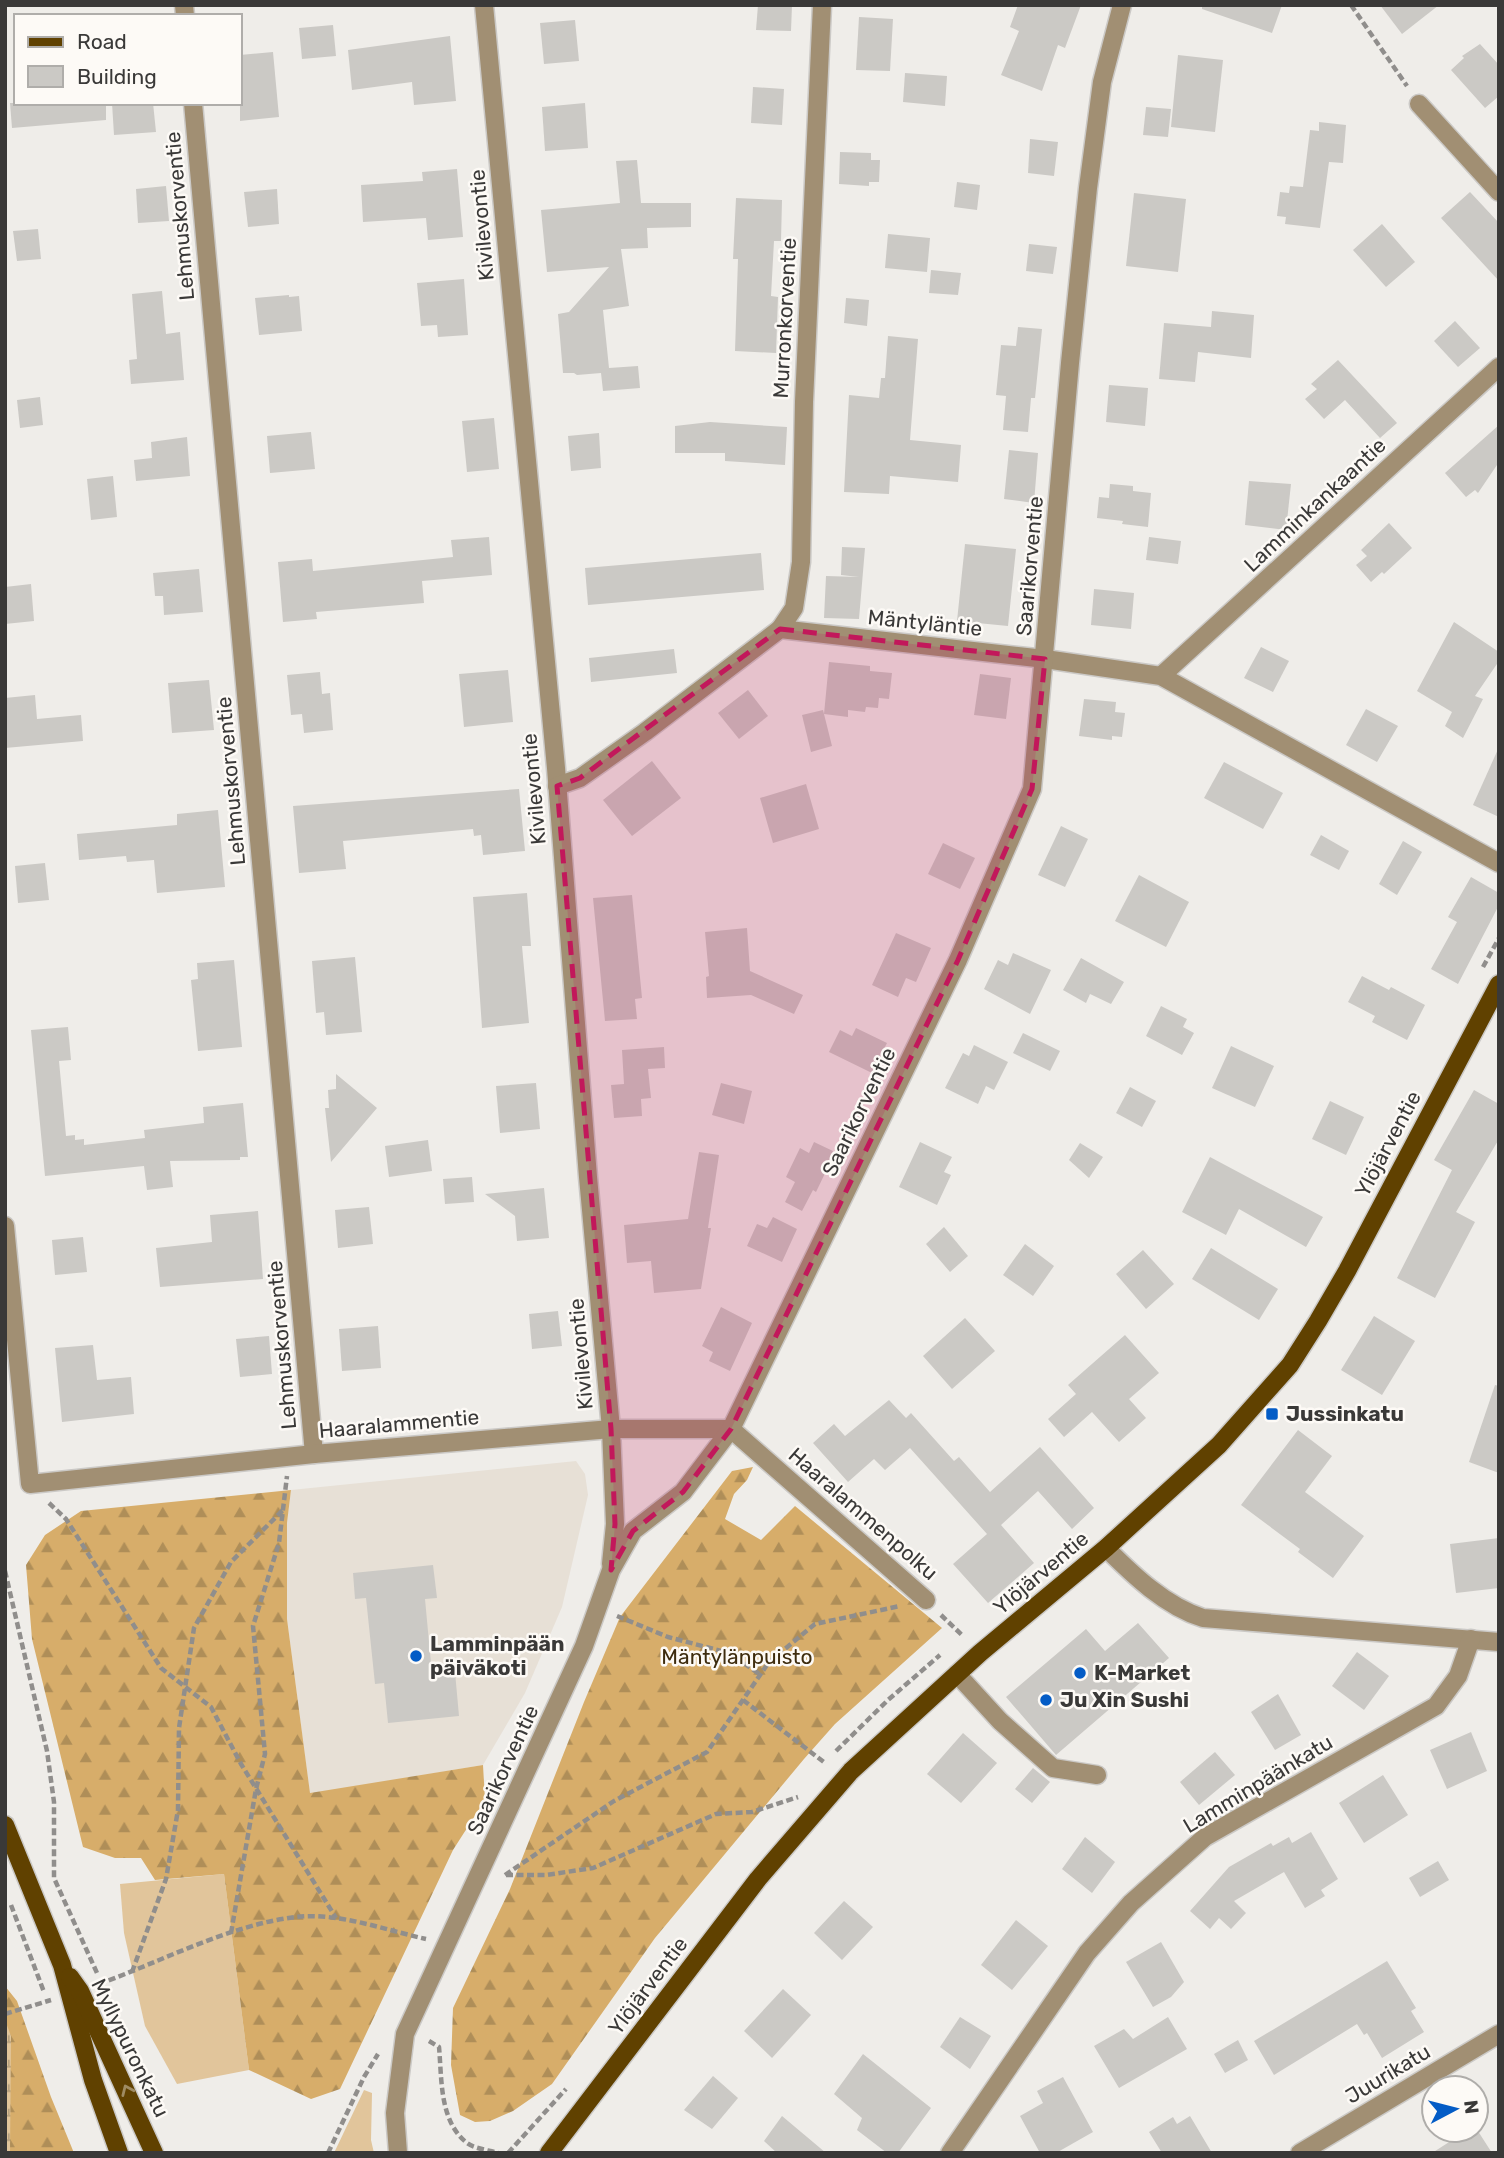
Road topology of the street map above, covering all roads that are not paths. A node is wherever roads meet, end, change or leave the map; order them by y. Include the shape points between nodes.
1 (484, 5) edge
2 (822, 5) edge
3 (1122, 5) edge
4 (1419, 104) road end
5 (193, 105) edge
6 (1499, 192) edge
7 (1499, 367) edge
8 (780, 629) junction
9 (1045, 659) junction
10 (1161, 676) junction
11 (557, 786) junction
12 (1499, 863) edge
13 (1499, 984) edge
14 (5, 1226) edge
15 (611, 1429) junction
16 (731, 1429) junction
17 (314, 1454) junction
18 (1106, 1548) junction
19 (611, 1570) junction
20 (926, 1600) road end
21 (1471, 1639) junction
22 (1499, 1642) edge
23 (957, 1674) junction
24 (1097, 1775) dead end
25 (5, 1825) edge
26 (75, 1992) junction
27 (1499, 2034) edge
28 (119, 2153) edge
29 (154, 2153) edge
30 (398, 2153) edge
31 (549, 2153) edge
32 (950, 2153) edge
33 (1300, 2153) edge

1 - 11 street, Kivilevontie
2 - 8 street, Murronkorventie via 801,562 794,608
3 - 9 street, Saarikorventie via 1102,82 1090,176
4 - 6 street
5 - 17 street, Lehmuskorventie
7 - 10 street, Lamminkankaantie
8 - 9 street, Mäntyläntie
8 - 11 street via 580,778
9 - 10 street, Mäntyläntie
9 - 16 street, Saarikorventie via 1031,789 958,960
10 - 12 street, Mäntyläntie
11 - 15 street, Kivilevontie
13 - 18 main road, Ylöjärventie via 1347,1270 1290,1365 1219,1445
14 - 17 street, Haaralammentie via 30,1483
15 - 16 street, Haaralammentie
15 - 17 street, Haaralammentie
15 - 19 street, Kivilevontie via 615,1524
16 - 19 street, Saarikorventie via 683,1492 633,1531
16 - 20 street, Haaralammenpolku
18 - 21 street via 1135,1577 1203,1618
18 - 23 main road, Ylöjärventie
19 - 30 street, Saarikorventie via 584,1646 405,2034 396,2103
21 - 22 street
21 - 32 street, Lamminpäänkatu via 1458,1676 1436,1706 1205,1837 1131,1903 1087,1953
23 - 24 street via 1053,1768
23 - 31 main road, Ylöjärventie via 851,1771 758,1879
25 - 26 main road, Myllypuronkatu
26 - 28 main road, Myllypuronkatu via 93,2080
29 -> 26 main road, Myllypuronkatu
27 - 33 street, Juurikatu

